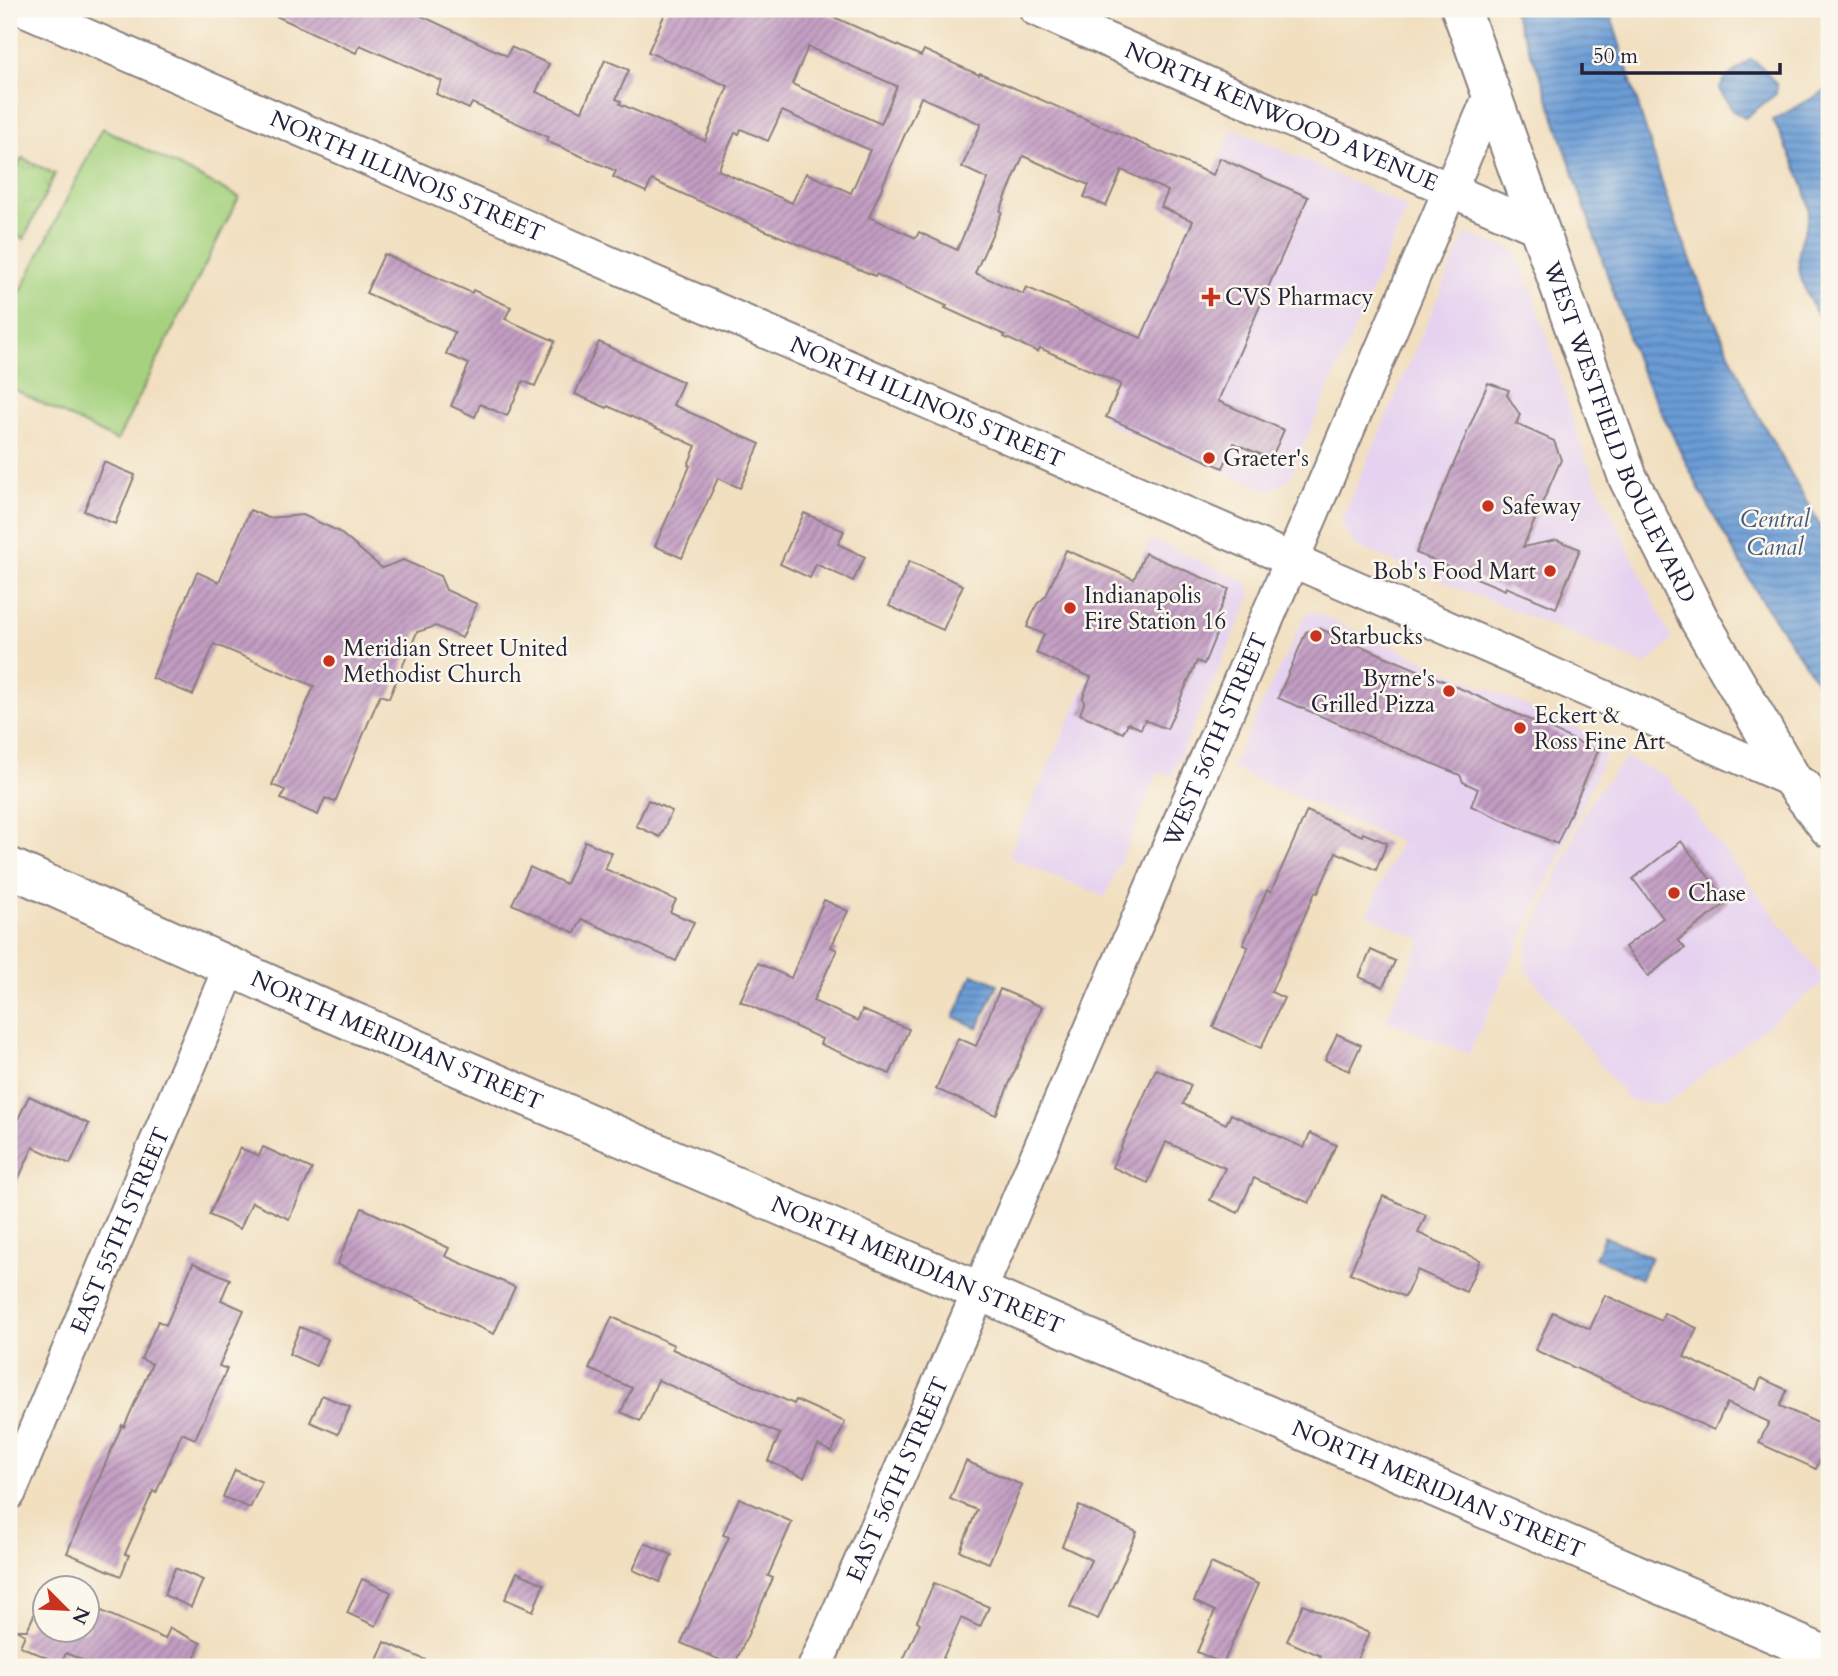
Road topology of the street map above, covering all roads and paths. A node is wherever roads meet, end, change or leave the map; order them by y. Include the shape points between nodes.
1 (24, 9) edge
2 (1036, 9) edge
3 (1461, 9) edge
4 (1491, 94) junction
5 (1450, 189) junction
6 (1540, 229) junction
7 (1293, 561) junction
8 (1793, 781) junction
9 (1829, 797) edge
10 (1829, 828) edge
11 (9, 867) edge
12 (230, 968) junction
13 (979, 1292) junction
14 (9, 1493) edge
15 (1829, 1657) edge
16 (815, 1667) edge

1 - 7 street, NORTH ILLINOIS STREET
2 - 5 street, NORTH KENWOOD AVENUE
3 - 4 main road, WEST WESTFIELD BOULEVARD
4 - 5 street, NORTH KENWOOD AVENUE
4 - 6 main road, WEST WESTFIELD BOULEVARD
5 - 6 street, NORTH KENWOOD AVENUE
5 - 7 street, WEST 56TH STREET
6 - 8 main road, WEST WESTFIELD BOULEVARD via 1628,478 1685,595
7 - 8 street, NORTH ILLINOIS STREET
7 - 13 street, WEST 56TH STREET
8 - 9 street, NORTH ILLINOIS STREET
8 - 10 main road, WEST WESTFIELD BOULEVARD
11 - 12 main road, NORTH MERIDIAN STREET
12 - 13 main road, NORTH MERIDIAN STREET
12 - 14 street, EAST 55TH STREET
13 - 15 main road, NORTH MERIDIAN STREET
13 - 16 street, EAST 56TH STREET

